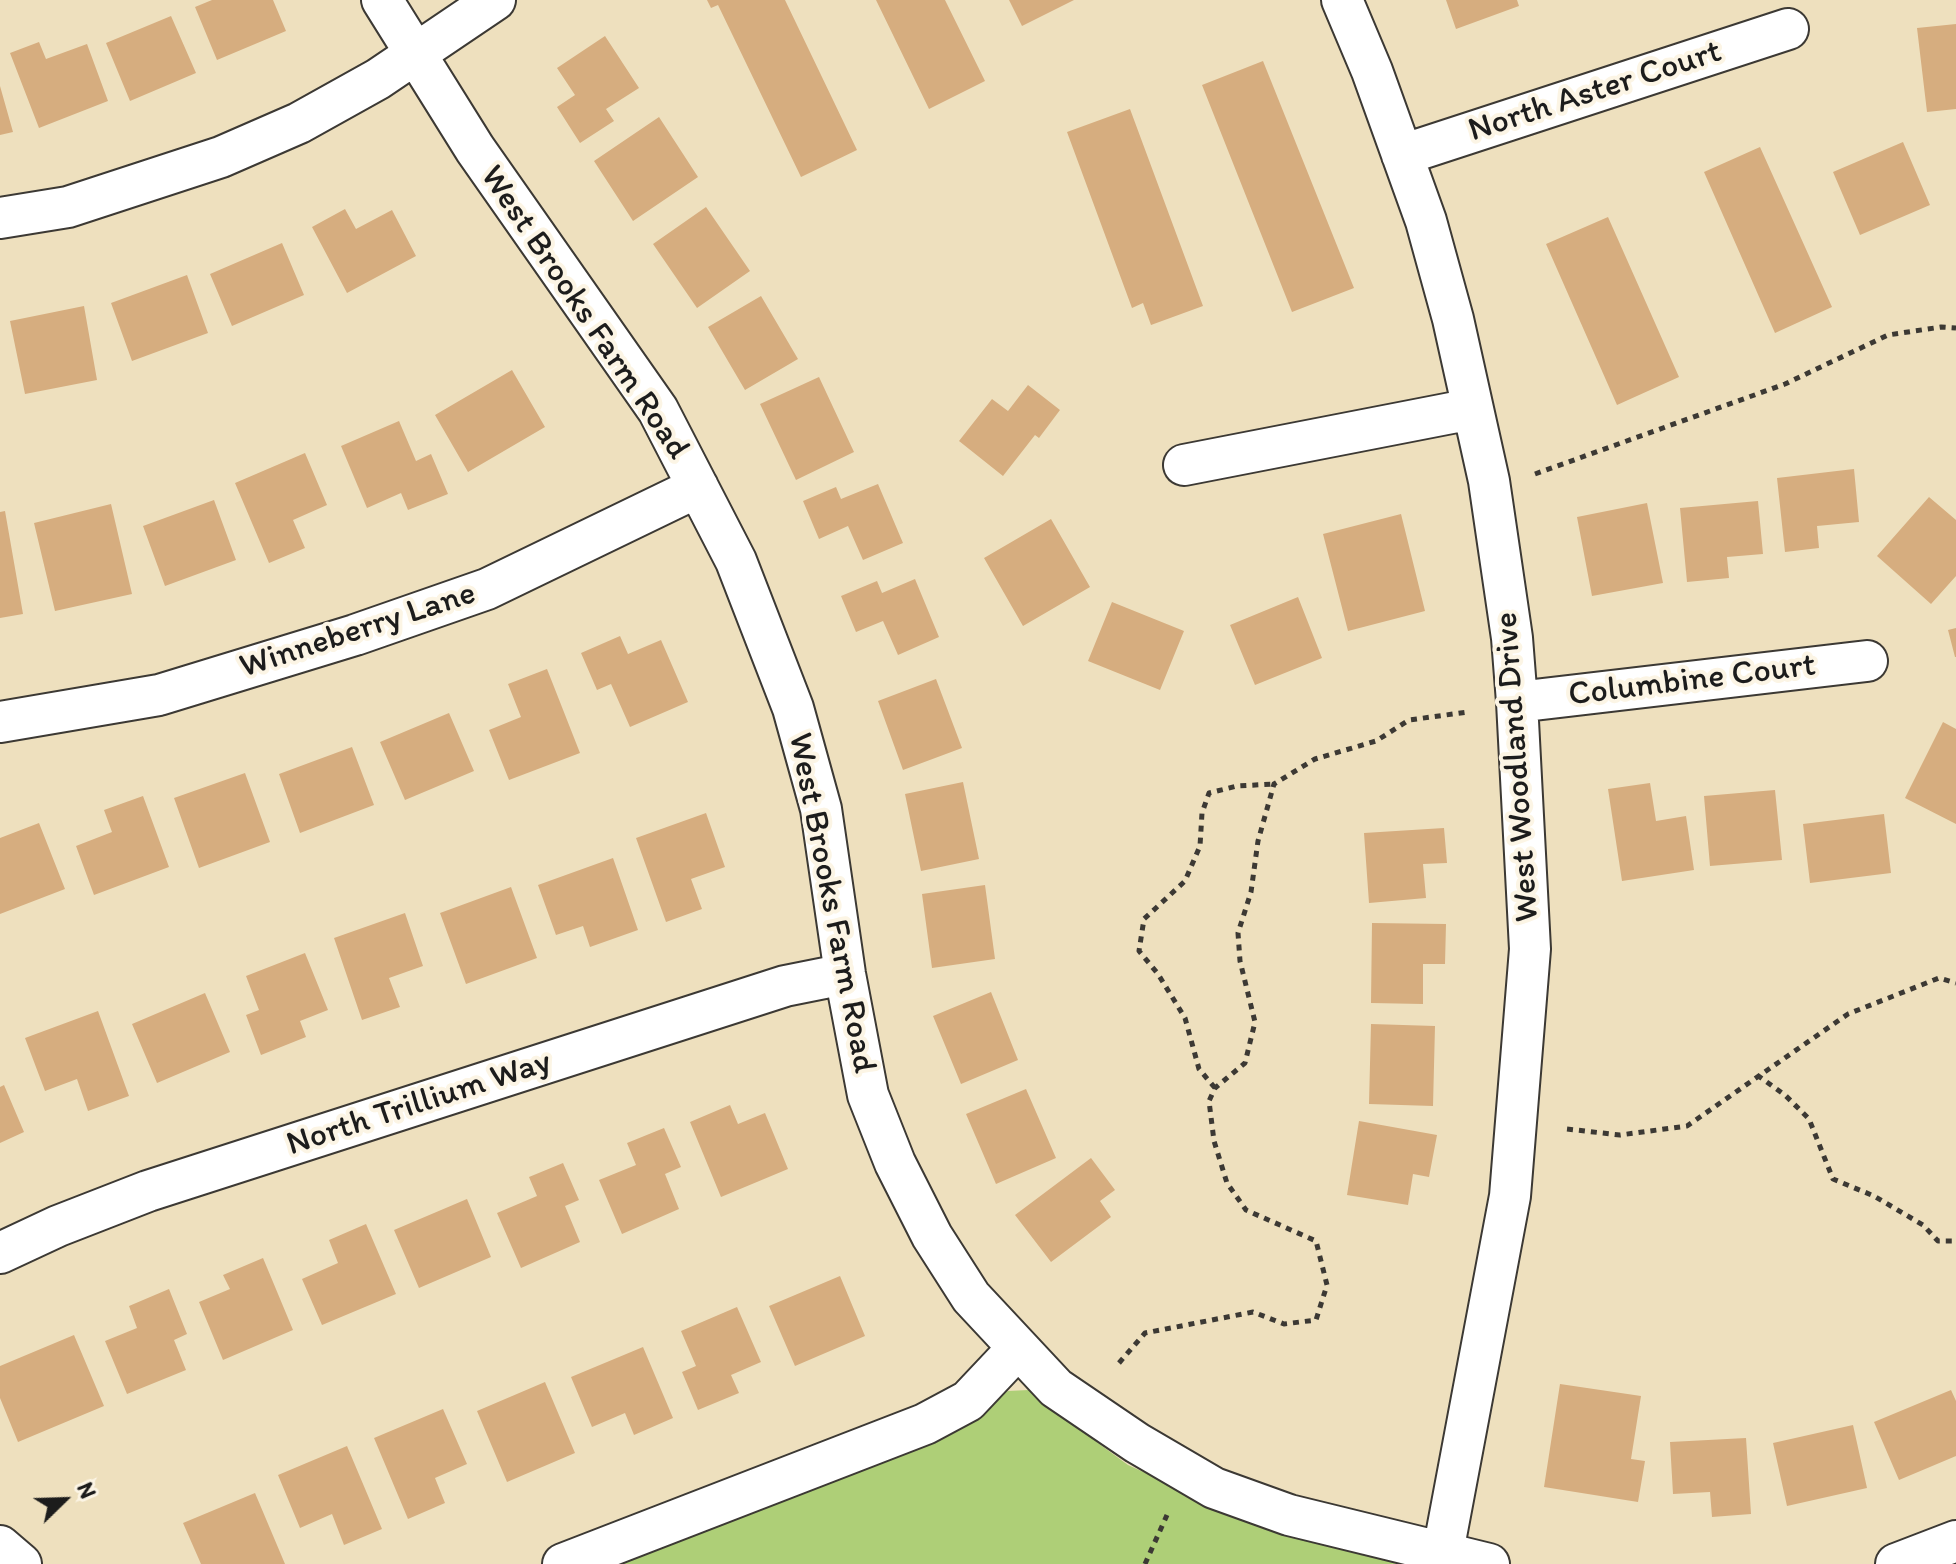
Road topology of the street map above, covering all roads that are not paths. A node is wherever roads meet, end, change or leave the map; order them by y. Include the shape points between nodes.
1 (382, 0) edge
2 (495, 0) edge
3 (1342, 0) edge
4 (1788, 29) dead end
5 (414, 55) junction
6 (1402, 155) junction
7 (0, 218) edge
8 (1472, 409) junction
9 (1184, 465) dead end
10 (698, 487) junction
11 (1867, 661) dead end
12 (1517, 702) junction
13 (0, 722) edge
14 (845, 974) junction
15 (0, 1253) edge
16 (1018, 1348) junction
17 (1956, 1541) edge
18 (0, 1546) edge
19 (1443, 1552) junction
20 (21, 1564) edge
21 (563, 1564) edge
22 (1489, 1564) edge
23 (1896, 1564) edge

1 - 5 street, West Brooks Farm Road
2 - 5 street
3 - 6 street, West Woodland Drive
4 - 6 street, North Aster Court
5 - 7 street via 299,123 221,157 68,207
5 - 10 street, West Brooks Farm Road via 658,410
6 - 8 street, West Woodland Drive via 1426,221
8 - 9 street
8 - 12 street, West Woodland Drive via 1491,497
10 - 13 street, Winneberry Lane via 487,589 355,635 159,695
10 - 14 street, West Brooks Farm Road via 736,561 793,708 821,809
11 - 12 street, Columbine Court
12 - 19 street, West Woodland Drive via 1530,949 1512,1181
14 - 15 street, North Trillium Way via 785,986 148,1191
14 - 16 street, West Brooks Farm Road via 868,1095 895,1163 963,1285
16 - 19 street, West Brooks Farm Road via 1056,1388 1214,1488 1289,1515
16 - 21 street via 968,1401 925,1424
17 - 23 street
18 - 20 street
19 - 22 street, West Brooks Farm Road

